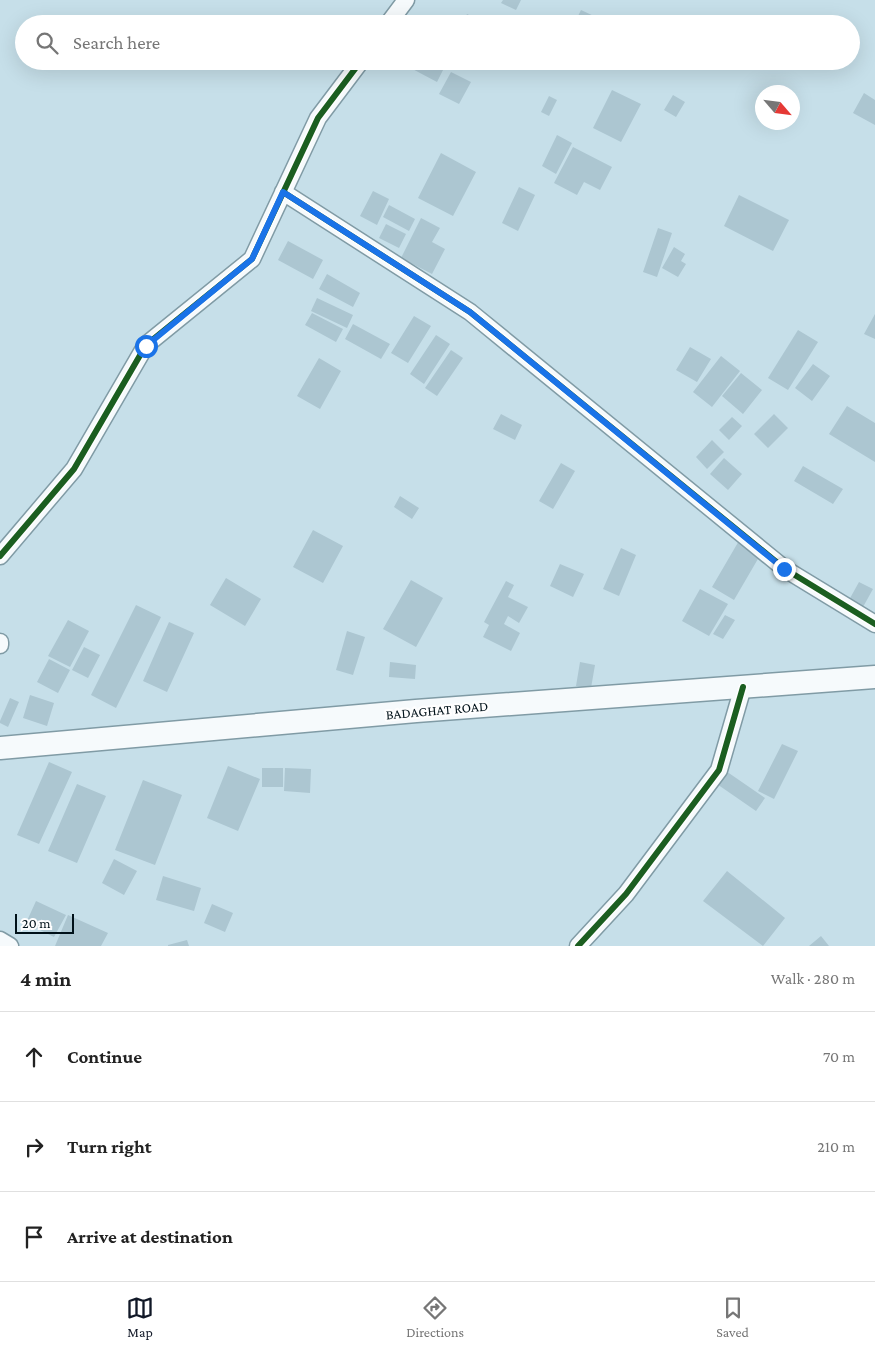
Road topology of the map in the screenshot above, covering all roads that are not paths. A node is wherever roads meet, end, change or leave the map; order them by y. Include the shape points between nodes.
1 (406, 0) edge
2 (395, 15) edge
3 (354, 70) edge
4 (283, 192) junction
5 (0, 556) edge
6 (875, 624) edge
7 (875, 677) edge
8 (743, 687) junction
9 (0, 748) edge
10 (0, 940) edge
11 (10, 946) edge
12 (578, 946) edge

1 - 2 street
3 - 4 street via 318,118
4 - 5 street via 252,259 146,346 74,469
4 - 6 street via 470,312 784,569
7 - 8 main road, BADAGHAT ROAD
8 - 9 main road, BADAGHAT ROAD via 416,711
8 - 12 street via 719,770 626,894
10 - 11 street

